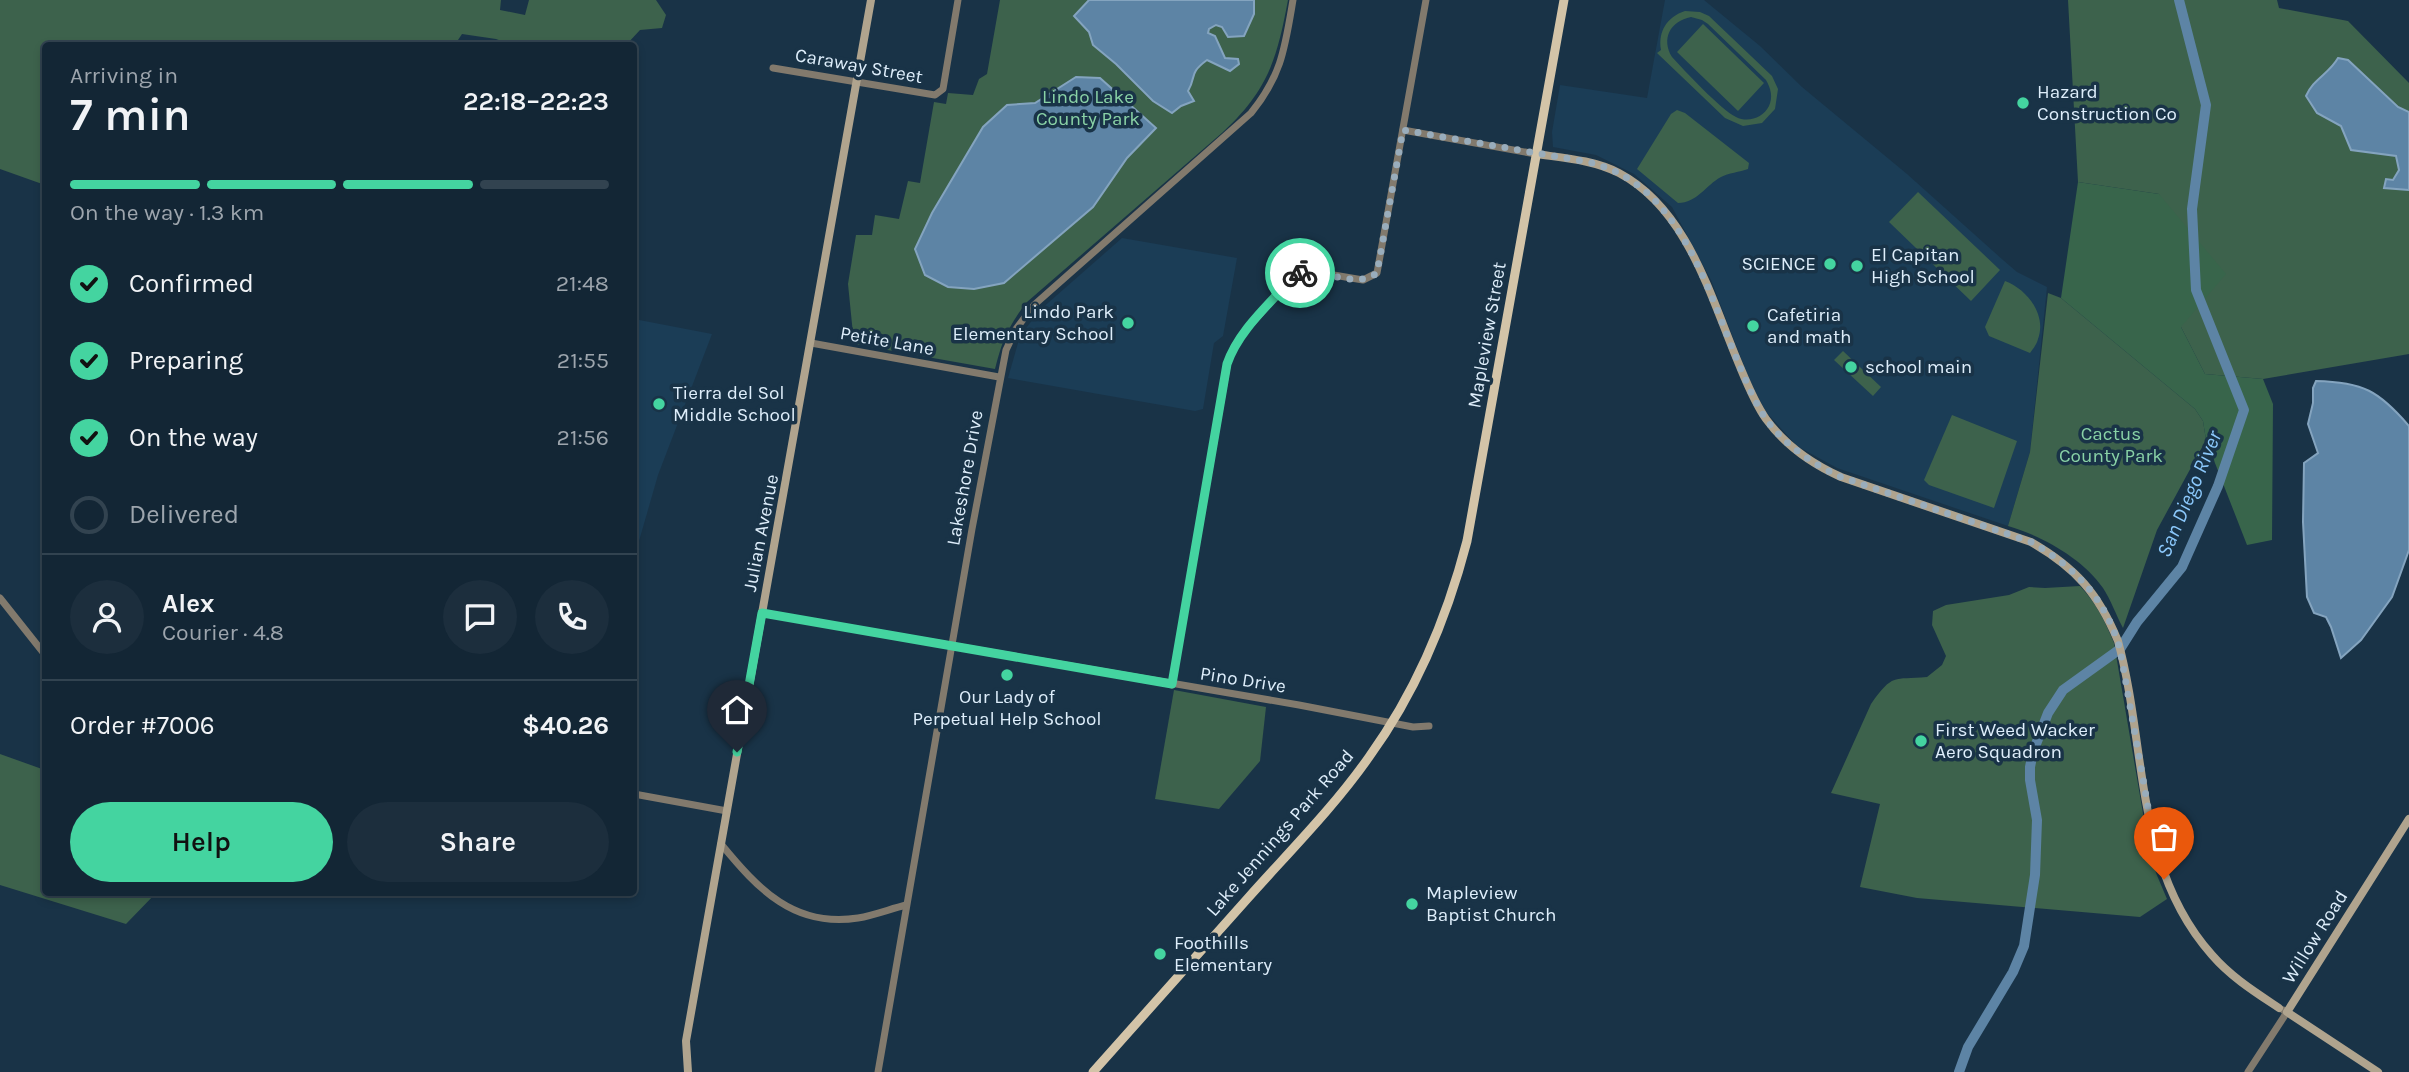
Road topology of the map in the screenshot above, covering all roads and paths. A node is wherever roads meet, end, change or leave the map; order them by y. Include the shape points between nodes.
1 (871, 0) edge
2 (958, 0) edge
3 (1293, 0) edge
4 (1426, 0) edge
5 (1564, 0) edge
6 (773, 68) dead end
7 (856, 82) junction
8 (1403, 130) junction
9 (1536, 154) junction
10 (811, 343) junction
11 (999, 377) junction
12 (0, 598) edge
13 (762, 613) junction
14 (951, 646) junction
15 (42, 651) edge
16 (1421, 669) joint
17 (1172, 684) junction
18 (1391, 723) junction
19 (1429, 726) dead end
20 (637, 795) edge
21 (727, 811) junction
22 (2409, 819) edge
23 (721, 844) junction
24 (906, 905) junction
25 (2283, 1010) junction
26 (688, 1072) edge
27 (877, 1072) edge
28 (1093, 1072) edge
29 (2248, 1072) edge
30 (2378, 1072) edge

1 - 7 main road, Julian Avenue
2 - 7 street, Caraway Street via 940,93
3 - 11 street, Lakeshore Drive via 1278,74 1266,94 1239,125 1034,305 1011,339
4 - 8 street
5 - 9 main road, Mapleview Street
6 - 7 street, Caraway Street
7 - 10 main road, Julian Avenue
8 - 9 street
8 - 17 street via 1380,267 1363,280 1315,272 1295,275 1234,347 1223,381
9 - 16 main road, Mapleview Street via 1467,541
9 - 25 main road via 1617,172 1644,190 1672,220 1706,286 1750,391 1765,418 1798,452 1841,477 2031,542 2084,582 2108,618 2120,649 2155,847 2169,890 2213,956 2246,986
10 - 11 street, Petite Lane
10 - 13 main road, Julian Avenue
11 - 14 street, Lakeshore Drive
12 - 15 street
13 - 14 street, Pino Drive
13 - 21 main road, Julian Avenue
14 - 17 street, Pino Drive
14 - 24 street, Lakeshore Drive
16 - 18 main road, Lake Jennings Park Road
17 - 18 street, Pino Drive
18 - 19 street, Pino Drive
18 - 28 main road, Lake Jennings Park Road via 1329,807
20 - 21 street
21 - 23 main road, Julian Avenue
22 - 25 main road, Willow Road
23 - 24 street via 767,895 805,914 847,919
23 - 26 main road, Julian Avenue via 686,1041
24 - 27 street, Lakeshore Drive
25 - 29 street, Willow Road
25 - 30 main road

